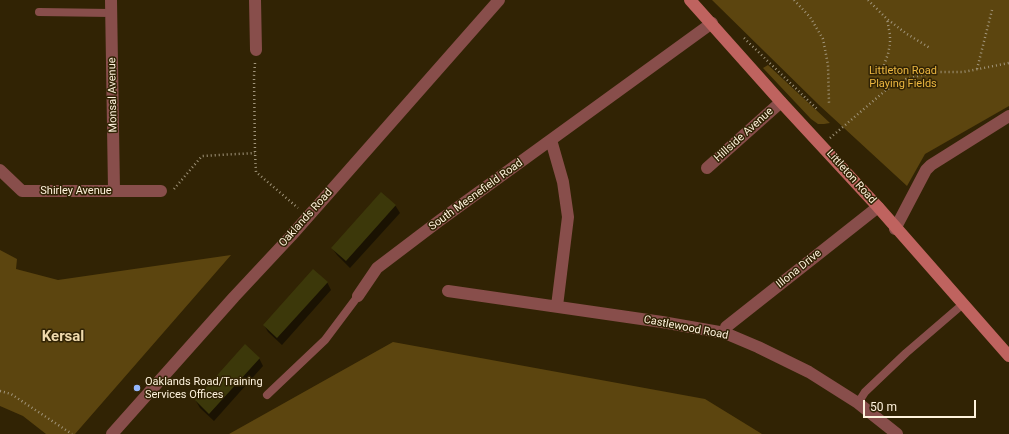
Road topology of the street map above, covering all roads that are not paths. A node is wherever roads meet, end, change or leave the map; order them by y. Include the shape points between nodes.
1 (111, 0) edge
2 (255, 0) edge
3 (499, 0) edge
4 (690, 0) edge
5 (39, 12) dead end
6 (112, 13) junction
7 (712, 23) junction
8 (256, 50) road end
9 (781, 102) junction
10 (1007, 121) edge
11 (551, 140) junction
12 (707, 168) dead end
13 (0, 170) edge
14 (114, 190) junction
15 (161, 191) road end
16 (878, 207) junction
17 (895, 228) junction
18 (448, 290) dead end
19 (358, 296) joint
20 (963, 304) junction
21 (557, 306) junction
22 (724, 333) junction
23 (1009, 356) edge
24 (267, 395) dead end
25 (858, 403) junction
26 (112, 434) edge
27 (898, 434) edge

1 - 6 street, Monsal Avenue
2 - 8 street
3 - 26 street, Oaklands Road
4 - 7 street, Littleton Road
5 - 6 lane
6 - 14 street, Monsal Avenue
7 - 9 street, Littleton Road
7 - 11 street, South Mesnefield Road
9 - 12 street, Hillside Avenue
9 - 16 street, Littleton Road
10 - 17 street via 931,165
11 - 19 street, South Mesnefield Road via 377,268
11 - 21 street via 563,182 568,217
13 - 14 street, Shirley Avenue via 22,191
14 - 15 street, Shirley Avenue
16 - 17 street, Littleton Road
16 - 22 street, Illona Drive via 726,327
17 - 20 street, Littleton Road
18 - 21 street, Castlewood Road
19 - 24 lane, South Mesnefield Road via 325,340
20 - 23 street, Littleton Road
20 - 25 lane via 906,353 865,392
21 - 22 street, Castlewood Road
22 - 25 street, Castlewood Road via 784,359
25 - 27 street, Castlewood Road

